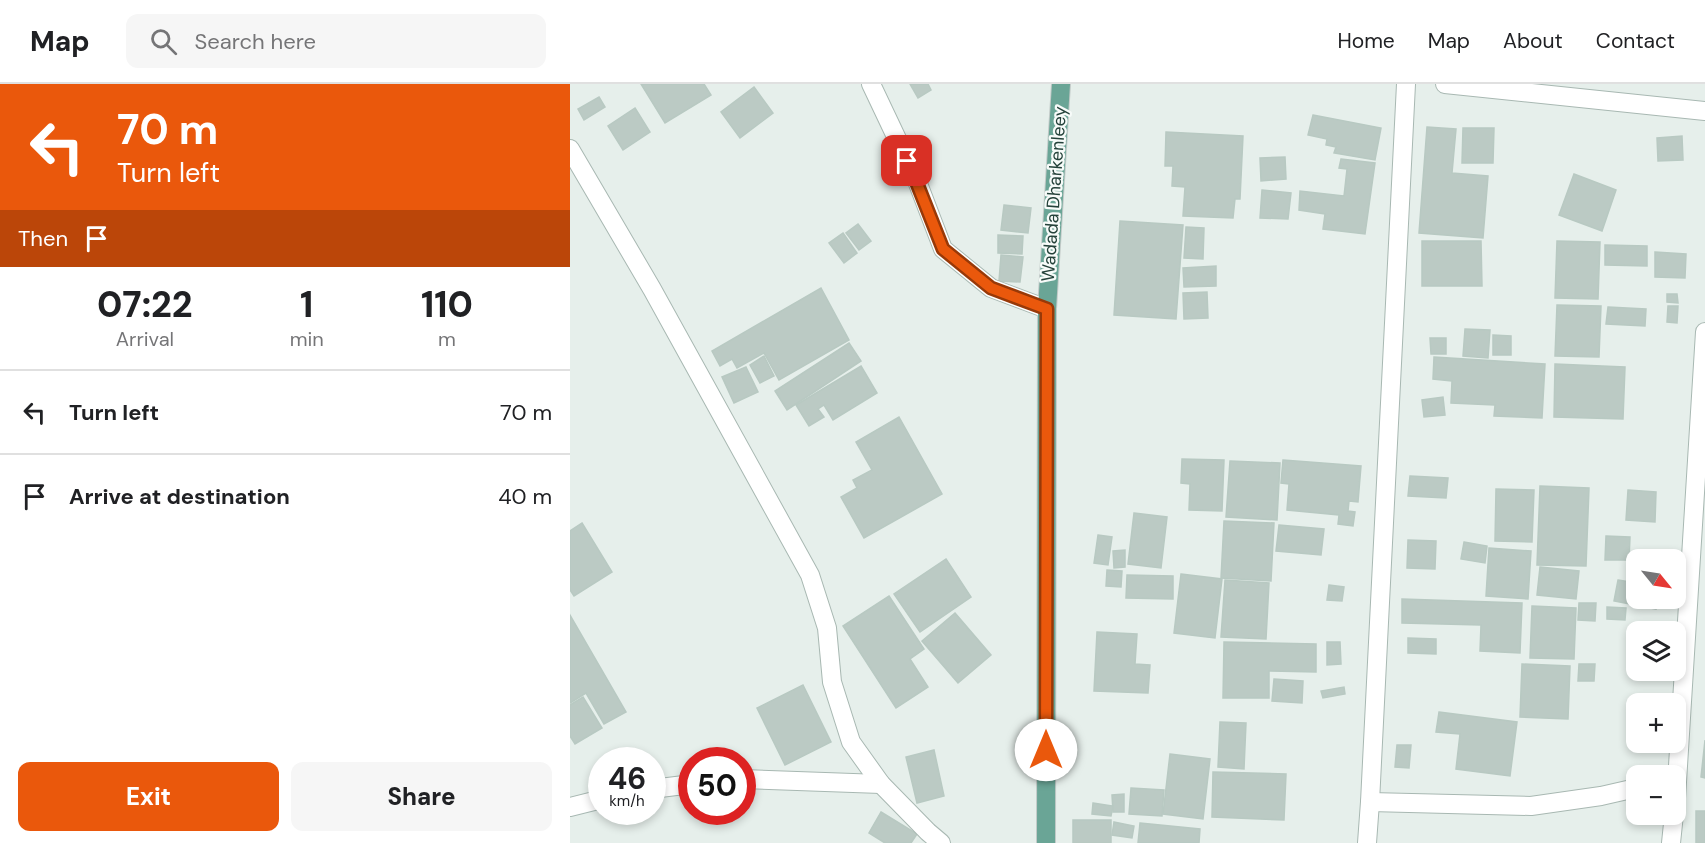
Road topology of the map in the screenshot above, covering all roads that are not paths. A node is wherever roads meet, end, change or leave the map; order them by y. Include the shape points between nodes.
1 (871, 84) edge
2 (1061, 84) edge
3 (1406, 84) edge
4 (1445, 84) edge
5 (1705, 111) edge
6 (570, 149) edge
7 (1047, 309) junction
8 (1705, 332) edge
9 (1677, 765) edge
10 (756, 780) edge
11 (881, 784) junction
12 (1626, 790) edge
13 (588, 802) edge
14 (1370, 802) junction
15 (570, 807) edge
16 (1673, 825) edge
17 (941, 843) edge
18 (1046, 843) edge
19 (1367, 843) edge
20 (1671, 843) edge

1 - 7 street via 943,249 991,288
2 - 7 main road, Wadada Dharkenleey
3 - 14 street
4 - 5 street
6 - 11 street via 810,575 827,628 832,682 850,741
7 - 18 main road, Wadada Dharkenleey
8 - 9 street
10 - 11 street
11 - 17 street
12 - 14 street via 1531,806
13 - 15 street
14 - 19 street
16 - 20 street

